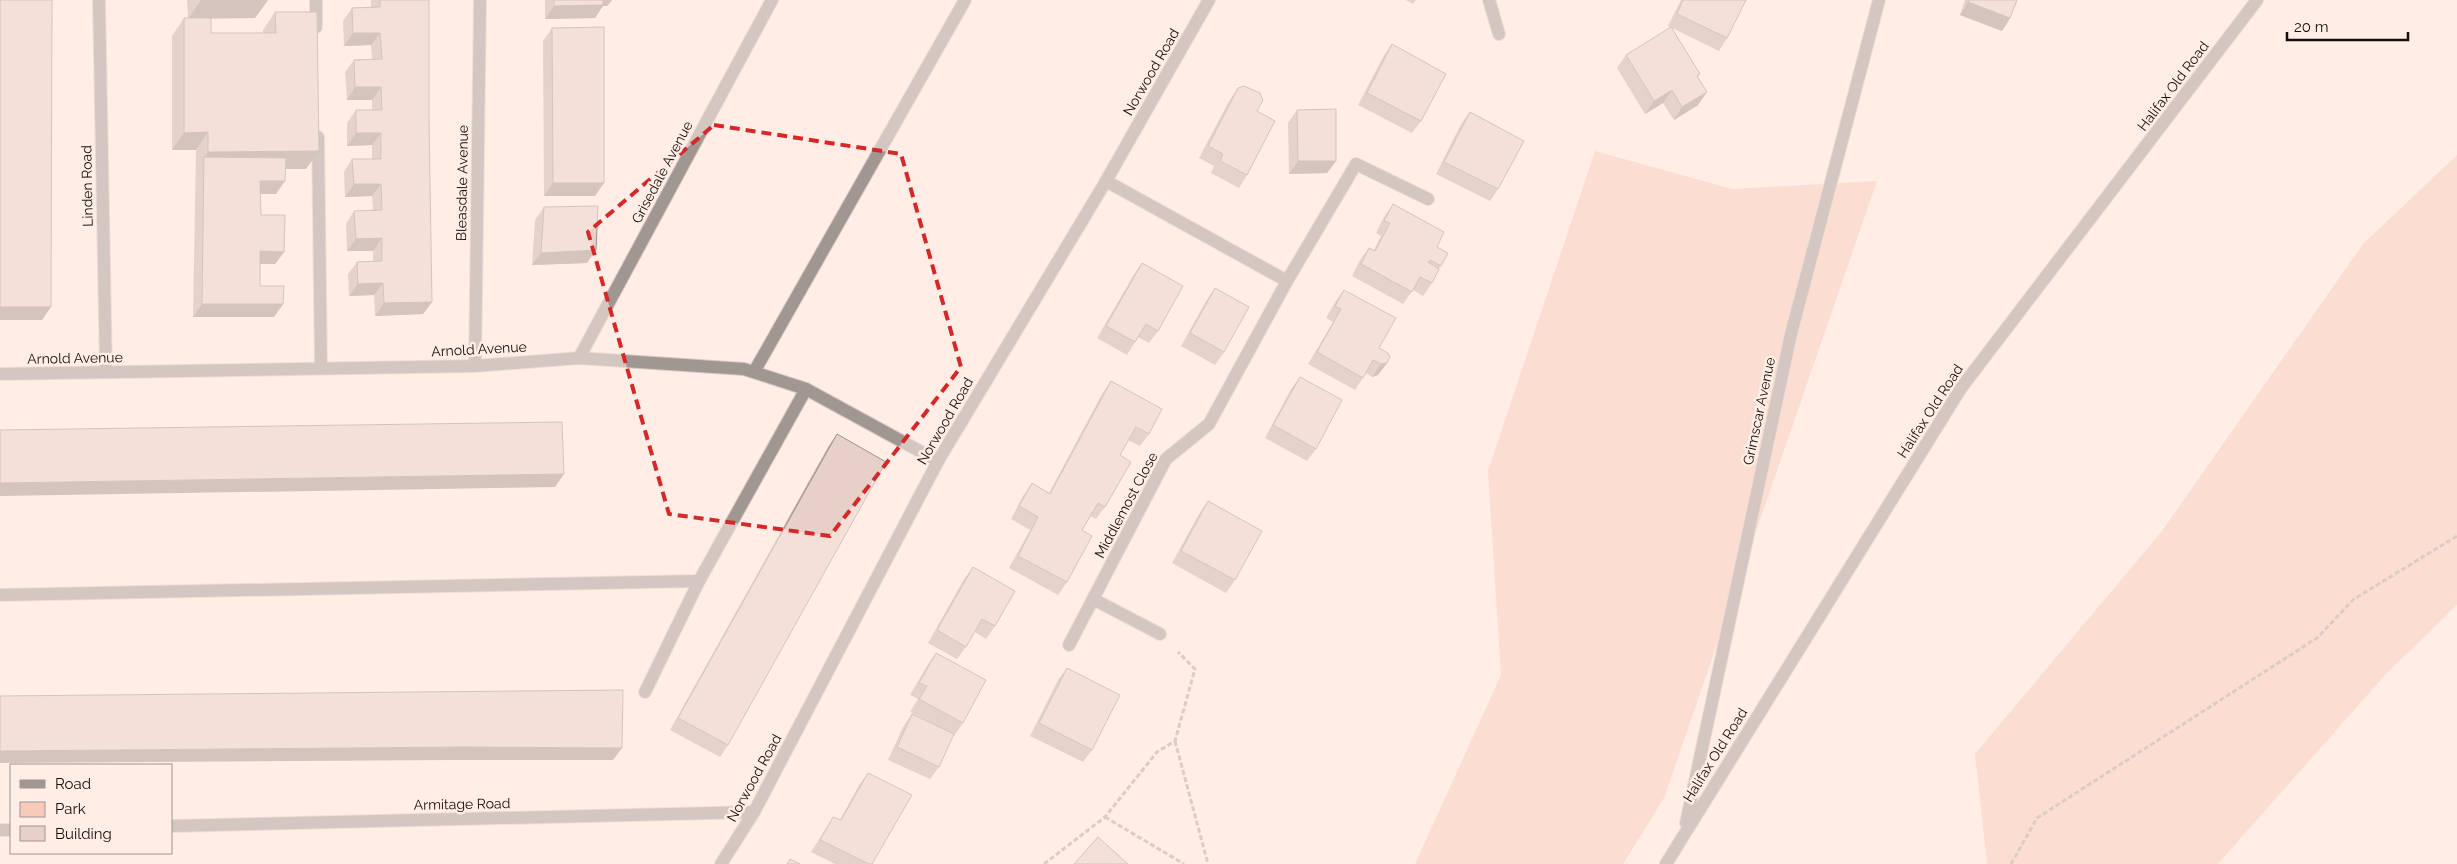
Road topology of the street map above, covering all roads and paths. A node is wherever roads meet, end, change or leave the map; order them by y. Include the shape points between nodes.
1 (99, 0) edge
2 (316, 0) edge
3 (480, 0) edge
4 (772, 0) edge
5 (965, 0) edge
6 (1209, 0) edge
7 (1489, 0) edge
8 (1879, 0) edge
9 (2256, 0) edge
10 (1499, 34) dead end
11 (316, 40) edge
12 (317, 119) edge
13 (1106, 181) junction
14 (1428, 199) dead end
15 (1287, 280) junction
16 (579, 358) junction
17 (474, 366) junction
18 (320, 368) junction
19 (106, 372) junction
20 (754, 372) junction
21 (0, 374) edge
22 (806, 389) junction
23 (938, 462) junction
24 (2457, 536) edge
25 (699, 581) junction
26 (0, 595) edge
27 (1093, 599) junction
28 (1160, 634) joint
29 (1069, 645) dead end
30 (646, 692) dead end
31 (1175, 741) junction
32 (754, 812) junction
33 (1105, 817) junction
34 (172, 826) edge
35 (1684, 833) junction
36 (721, 864) edge
37 (1044, 864) edge
38 (1184, 864) edge
39 (1208, 864) edge
40 (1666, 864) edge
41 (2011, 864) edge

1 - 19 street, Linden Road
2 - 11 street
3 - 17 street, Bleasdale Avenue
4 - 16 street, Grisedale Avenue
5 - 20 street
6 - 13 street, Norwood Road
7 - 10 street
8 - 35 street, Grimscar Avenue via 1791,334
9 - 35 street, Halifax Old Road via 1961,388
12 - 18 street
13 - 15 street
13 - 23 street, Norwood Road
14 - 15 street, Middlemost Close via 1356,164
15 - 27 street, Middlemost Close via 1209,424 1166,459
16 - 17 street, Arnold Avenue
16 - 20 street, Arnold Avenue
17 - 18 street, Arnold Avenue
18 - 19 street, Arnold Avenue
19 - 21 street, Arnold Avenue
20 - 22 street, Arnold Avenue
22 - 23 street, Arnold Avenue
22 - 25 street
23 - 32 street, Norwood Road
24 - 41 path via 2354,599 2316,638 2037,818
25 - 26 street
25 - 30 street
27 - 28 street
27 - 29 street, Middlemost Close
28 - 31 path via 1195,668
31 - 33 path via 1157,752
31 - 39 path
32 - 34 street, Armitage Road
32 - 36 street, Norwood Road
33 - 37 path
33 - 38 path
35 - 40 street, Halifax Old Road

